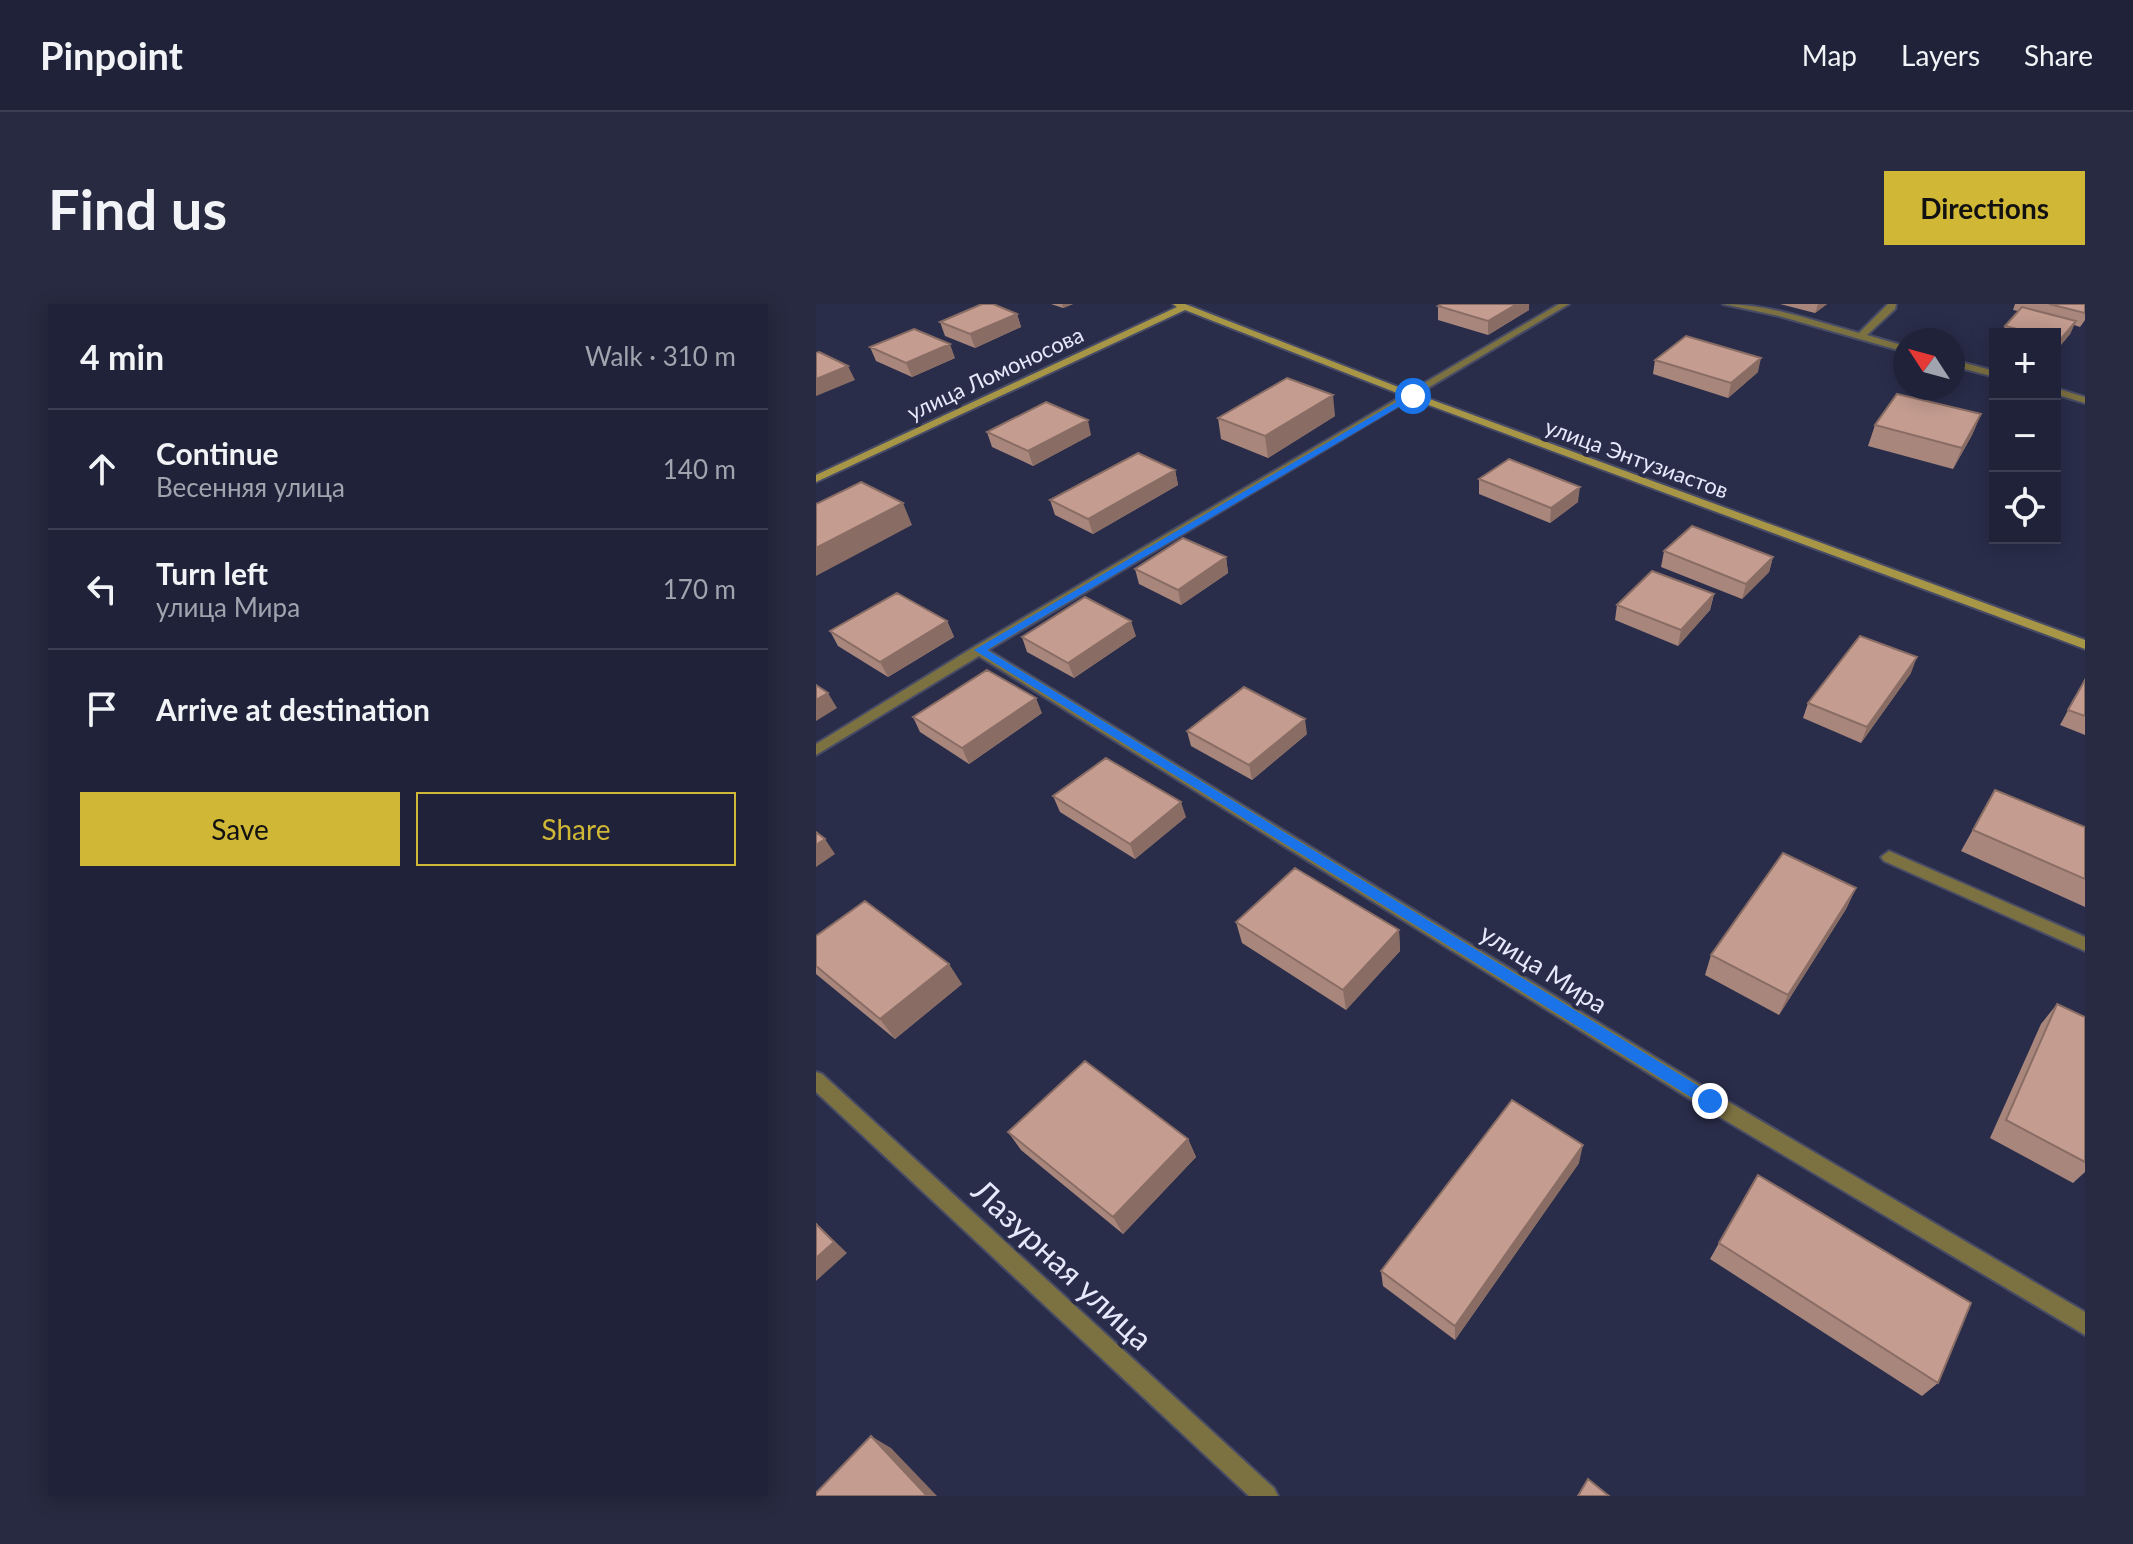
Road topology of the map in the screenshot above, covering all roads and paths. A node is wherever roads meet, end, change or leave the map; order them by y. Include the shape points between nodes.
1 (1565, 304) edge
2 (1727, 304) edge
3 (1892, 304) edge
4 (1184, 305) edge
5 (1860, 337) junction
6 (1893, 346) edge
7 (1965, 366) edge
8 (1989, 372) edge
9 (2061, 393) edge
10 (1413, 396) junction
11 (2085, 400) edge
12 (816, 479) edge
13 (2085, 645) edge
14 (979, 650) junction
15 (816, 750) edge
16 (1889, 857) dead end
17 (2085, 944) edge
18 (816, 1080) edge
19 (2085, 1324) edge
20 (1266, 1496) edge

1 - 10 street
2 - 5 street
3 - 5 street
4 - 10 street, улица Энтузиастов
4 - 12 street, улица Ломоносова
5 - 6 street
7 - 8 street
9 - 11 street
10 - 13 street, улица Энтузиастов
10 - 14 street
14 - 15 street
14 - 19 street, улица Мира via 1710,1101
16 - 17 street
18 - 20 street, Лазурная улица

